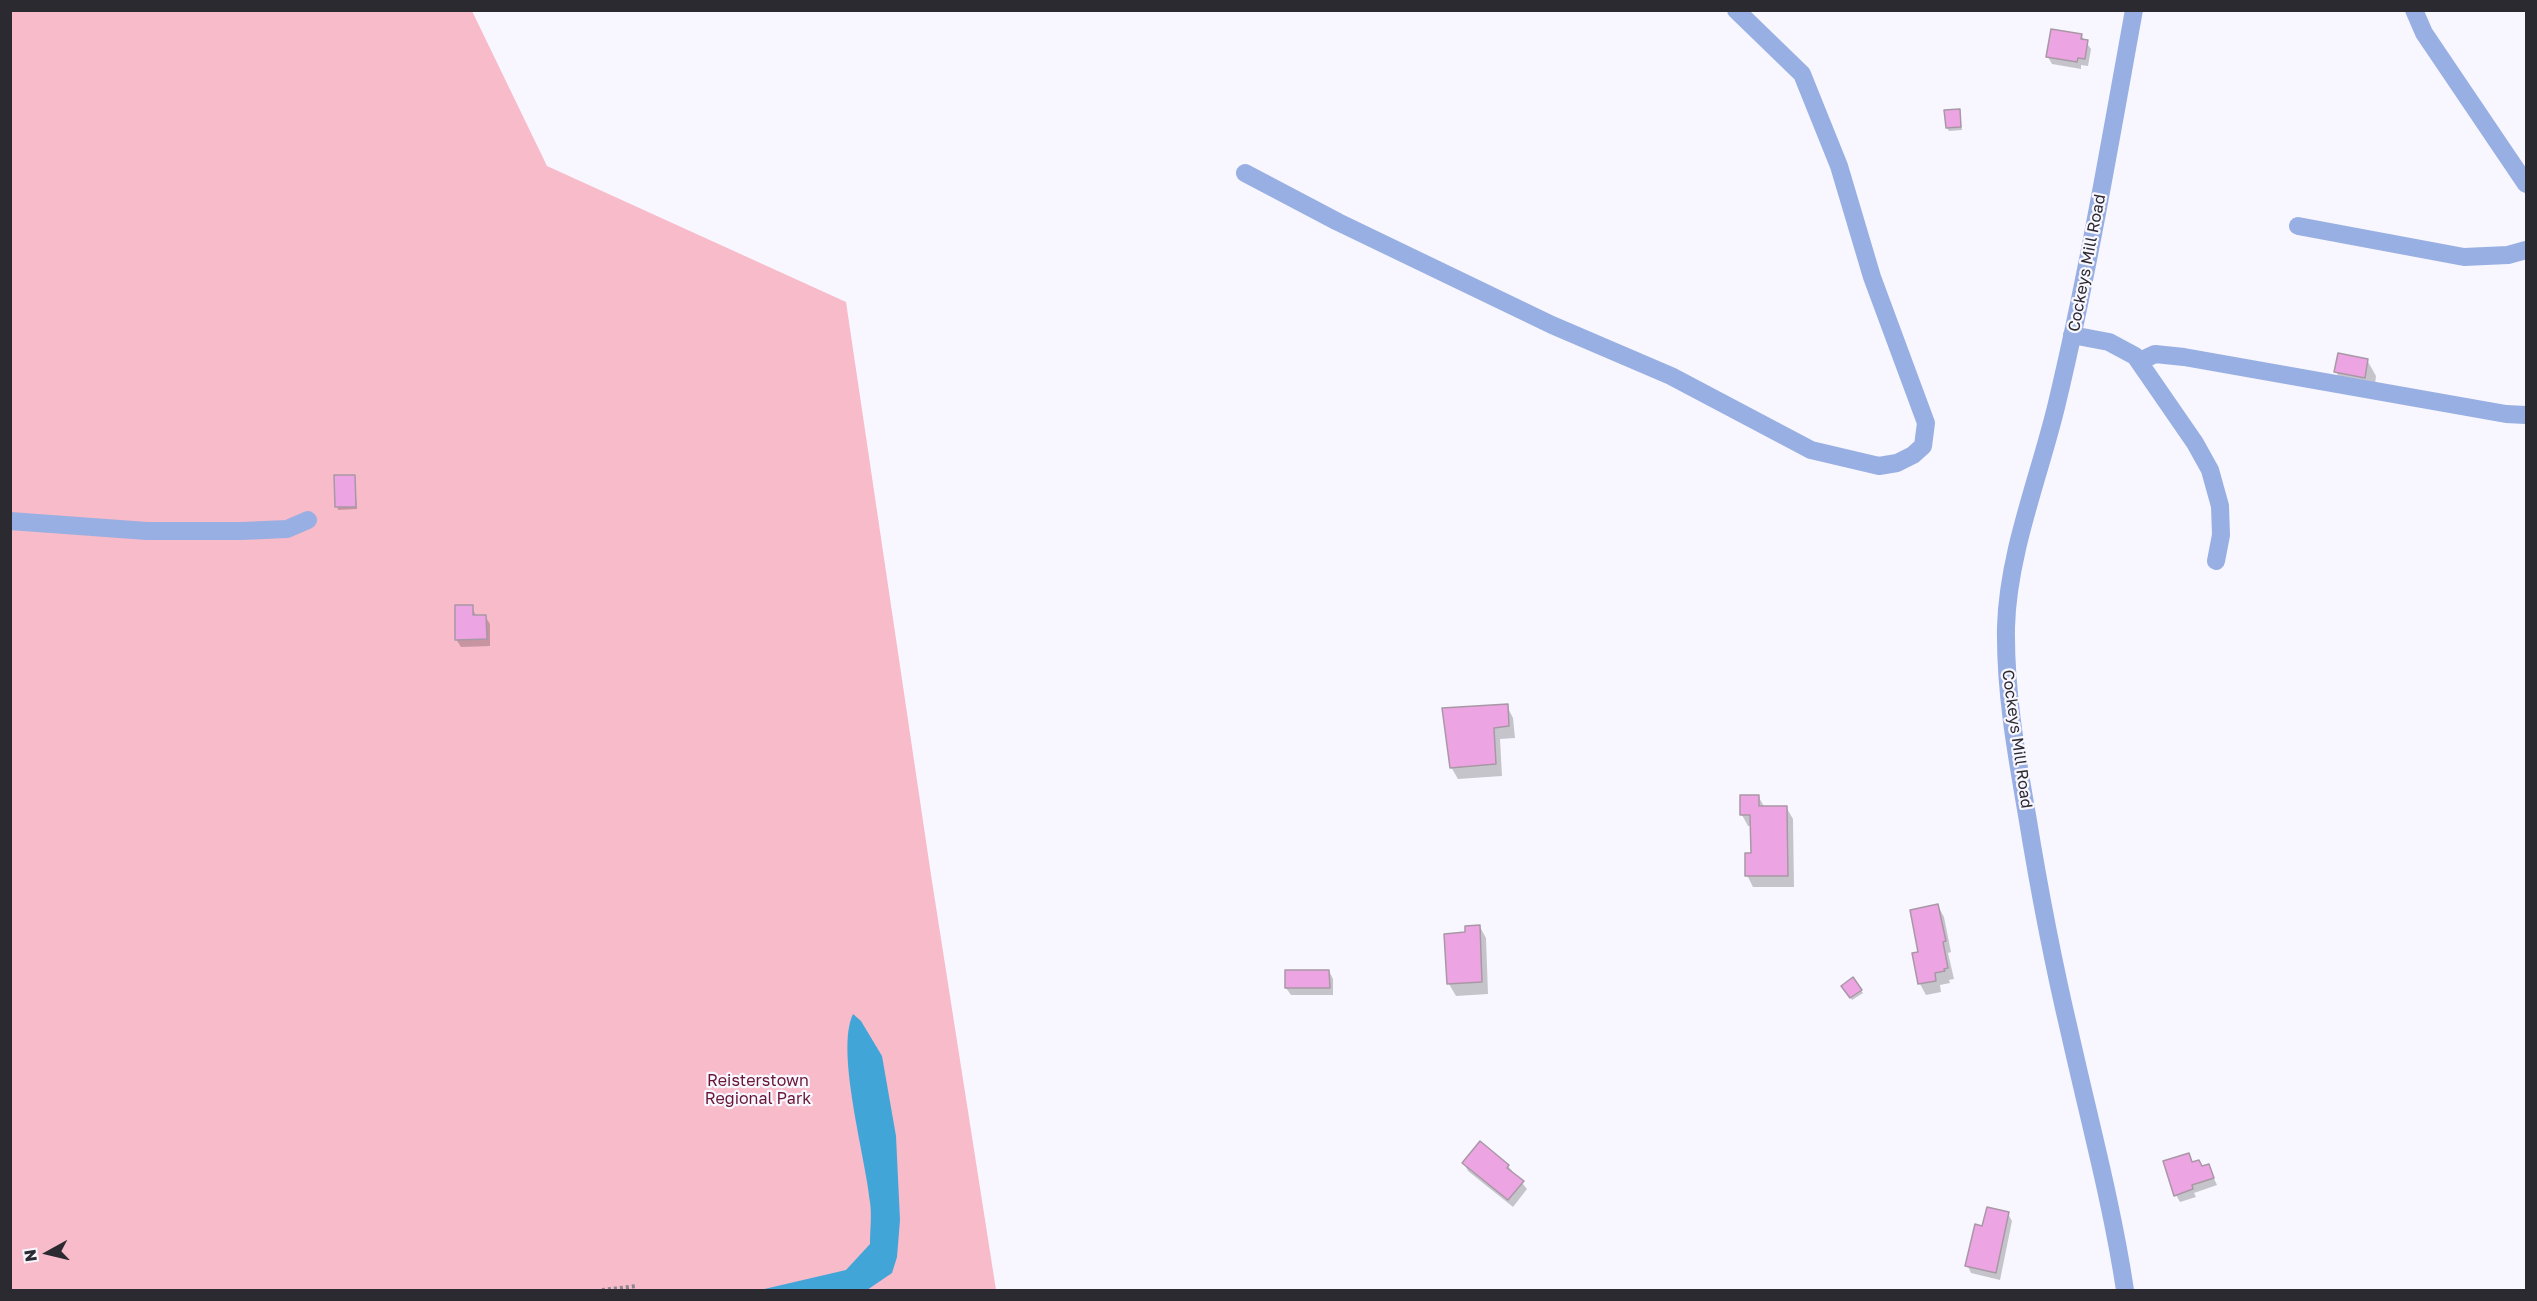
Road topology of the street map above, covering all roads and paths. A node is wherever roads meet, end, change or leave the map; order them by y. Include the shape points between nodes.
1 (1736, 10) edge
2 (2134, 10) edge
3 (2414, 10) edge
4 (1245, 173) dead end
5 (2526, 184) edge
6 (2298, 226) dead end
7 (2526, 250) edge
8 (2072, 335) junction
9 (2140, 361) junction
10 (2526, 415) edge
11 (308, 520) dead end
12 (10, 521) edge
13 (2216, 561) dead end
14 (637, 1286) dead end
15 (602, 1290) edge
16 (2125, 1290) edge

1 - 4 street via 1802,74 1839,166 1872,277 1926,423 1923,446 1897,463 1879,466 1810,450 1671,376 1552,325
2 - 8 street, Cockeys Mill Road
3 - 5 street via 2424,33
6 - 7 street via 2464,257
8 - 9 street via 2109,342
8 - 16 street, Cockeys Mill Road via 2012,580 2006,622 2006,672 2048,934
9 - 10 street via 2155,354 2184,357 2364,391
9 - 13 street via 2210,470 2222,518
11 - 12 street via 287,529 242,531 147,531
14 - 15 path

